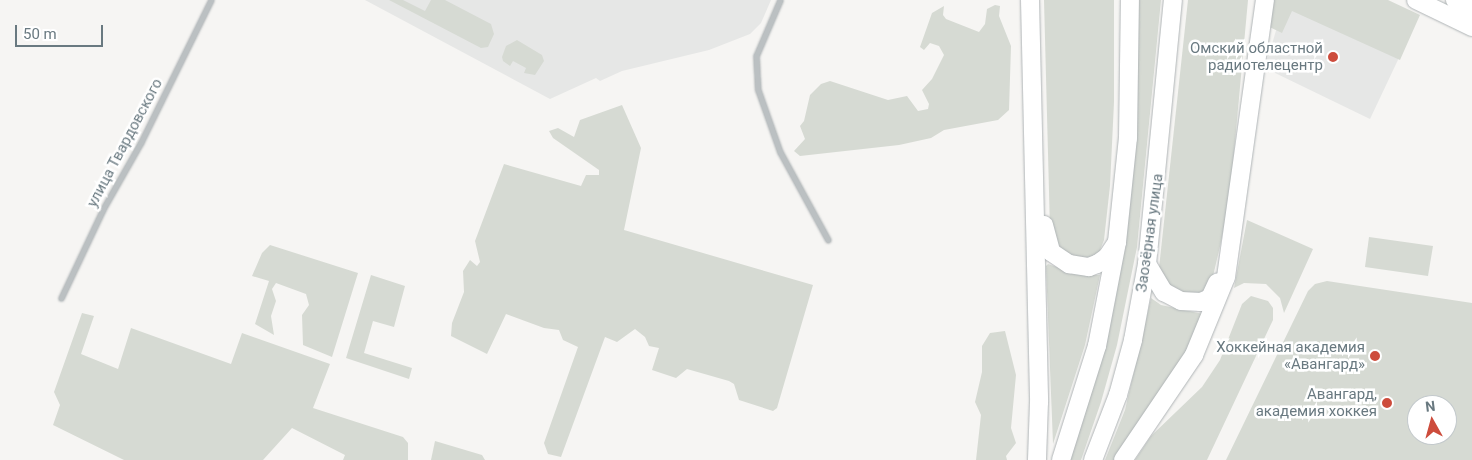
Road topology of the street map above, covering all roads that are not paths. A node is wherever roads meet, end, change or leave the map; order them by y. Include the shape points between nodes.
1 (210, 0) edge
2 (780, 0) edge
3 (1030, 0) edge
4 (1038, 0) edge
5 (1130, 0) edge
6 (1173, 0) edge
7 (1254, 0) edge
8 (1265, 0) edge
9 (1416, 0) edge
10 (1455, 0) edge
11 (1472, 8) edge
12 (1472, 27) edge
13 (828, 240) dead end
14 (1117, 242) junction
15 (1147, 264) junction
16 (61, 298) dead end
17 (1036, 460) edge
18 (1061, 460) edge
19 (1093, 460) edge
20 (1123, 460) edge

1 - 16 street, улица Твардовского
2 - 13 street via 756,56 758,90 780,152
3 - 17 main road via 1039,392
4 - 14 main road via 1045,236 1059,260 1089,267 1102,261
5 - 14 main road, Заозёрная улица via 1128,138
6 - 15 main road, Заозёрная улица
7 - 15 main road via 1241,140 1227,242 1216,289 1210,298 1201,302 1170,297 1158,285
8 - 20 main road via 1226,277 1194,355
9 - 12 main road
10 - 11 main road
14 - 18 main road, Заозёрная улица via 1097,346
15 - 19 main road, Заозёрная улица via 1133,340 1118,395

